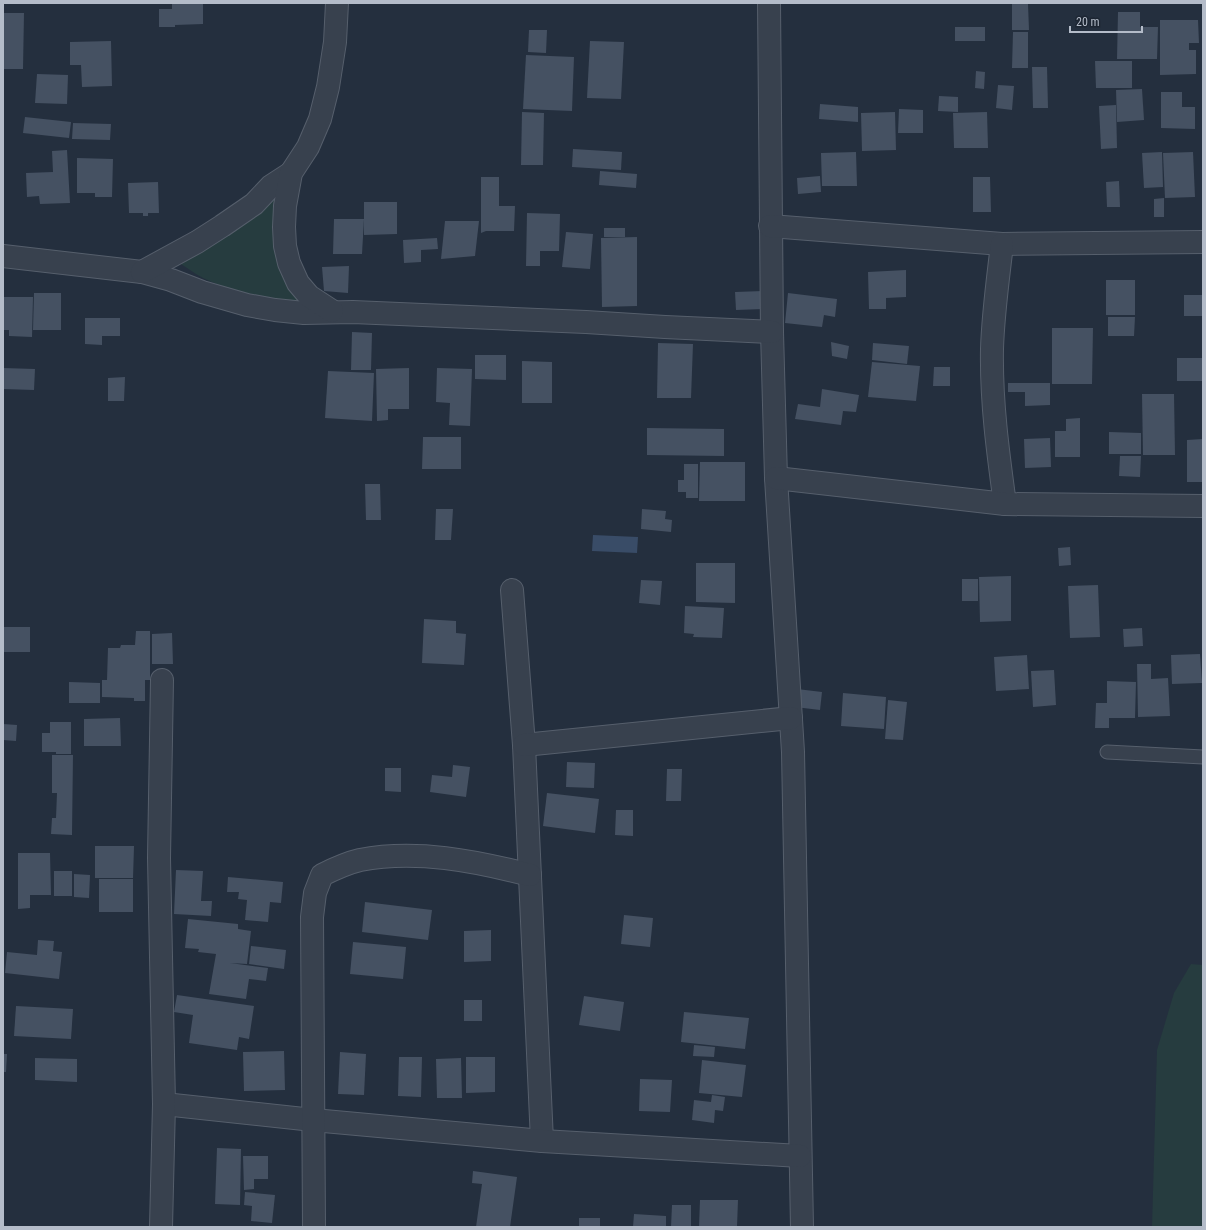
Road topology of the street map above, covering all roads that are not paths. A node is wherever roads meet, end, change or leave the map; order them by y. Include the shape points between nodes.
1 (337, 3) edge
2 (769, 3) edge
3 (291, 173) junction
4 (770, 226) junction
5 (1203, 242) edge
6 (1002, 244) junction
7 (3, 256) edge
8 (142, 272) junction
9 (332, 311) junction
10 (772, 332) junction
11 (776, 478) junction
12 (1005, 504) junction
13 (1203, 506) edge
14 (512, 590) dead end
15 (162, 680) dead end
16 (791, 718) junction
17 (524, 745) junction
18 (1107, 752) dead end
19 (1203, 756) edge
20 (530, 875) junction
21 (164, 1104) junction
22 (313, 1120) junction
23 (542, 1141) junction
24 (800, 1156) junction
25 (161, 1227) edge
26 (314, 1227) edge
27 (802, 1227) edge

1 - 3 street via 335,42 320,119 308,147
2 - 4 street
3 - 8 street via 271,186 254,204 222,226
3 - 9 street via 284,227 289,263 298,283 309,296
4 - 6 street
4 - 10 street
5 - 6 street
6 - 12 street via 992,351 998,452
7 - 8 street
8 - 9 street via 247,305 304,313
9 - 10 street
10 - 11 street
11 - 12 street
11 - 16 street
12 - 13 street
14 - 17 street
15 - 21 street via 159,858
16 - 17 street
16 - 24 street
17 - 20 street
18 - 19 lane
20 - 22 street via 464,860 398,855 358,860 322,875 312,916
20 - 23 street
21 - 22 street
21 - 25 street
22 - 23 street
22 - 26 street
23 - 24 street
24 - 27 street

